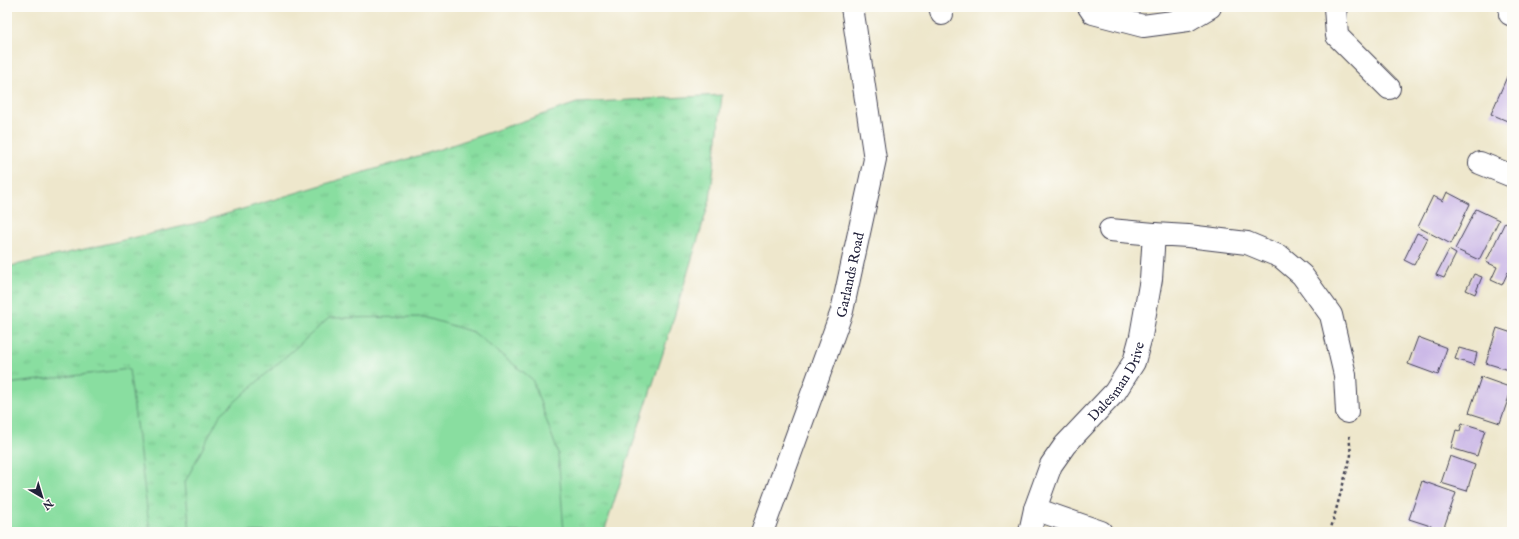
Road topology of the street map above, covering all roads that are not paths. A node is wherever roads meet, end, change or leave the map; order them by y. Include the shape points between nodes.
1 (852, 7) edge
2 (1089, 7) edge
3 (1210, 7) edge
4 (1334, 7) edge
5 (1389, 88) dead end
6 (1480, 163) dead end
7 (1512, 176) edge
8 (1110, 230) dead end
9 (1154, 234) junction
10 (1347, 412) road end
11 (1035, 509) junction
12 (762, 532) edge
13 (1030, 532) edge
14 (1101, 532) edge

1 - 12 street, Garlands Road via 875,159 842,311
2 - 3 street via 1093,13 1143,26 1188,20
4 - 5 street via 1337,36
6 - 7 street
8 - 9 street
9 - 10 street via 1247,242 1281,257 1302,275 1331,315 1345,375
9 - 11 street, Dalesman Drive via 1149,286 1134,362 1115,392 1065,445 1051,465
11 - 13 street, Dalesman Drive
11 - 14 street

